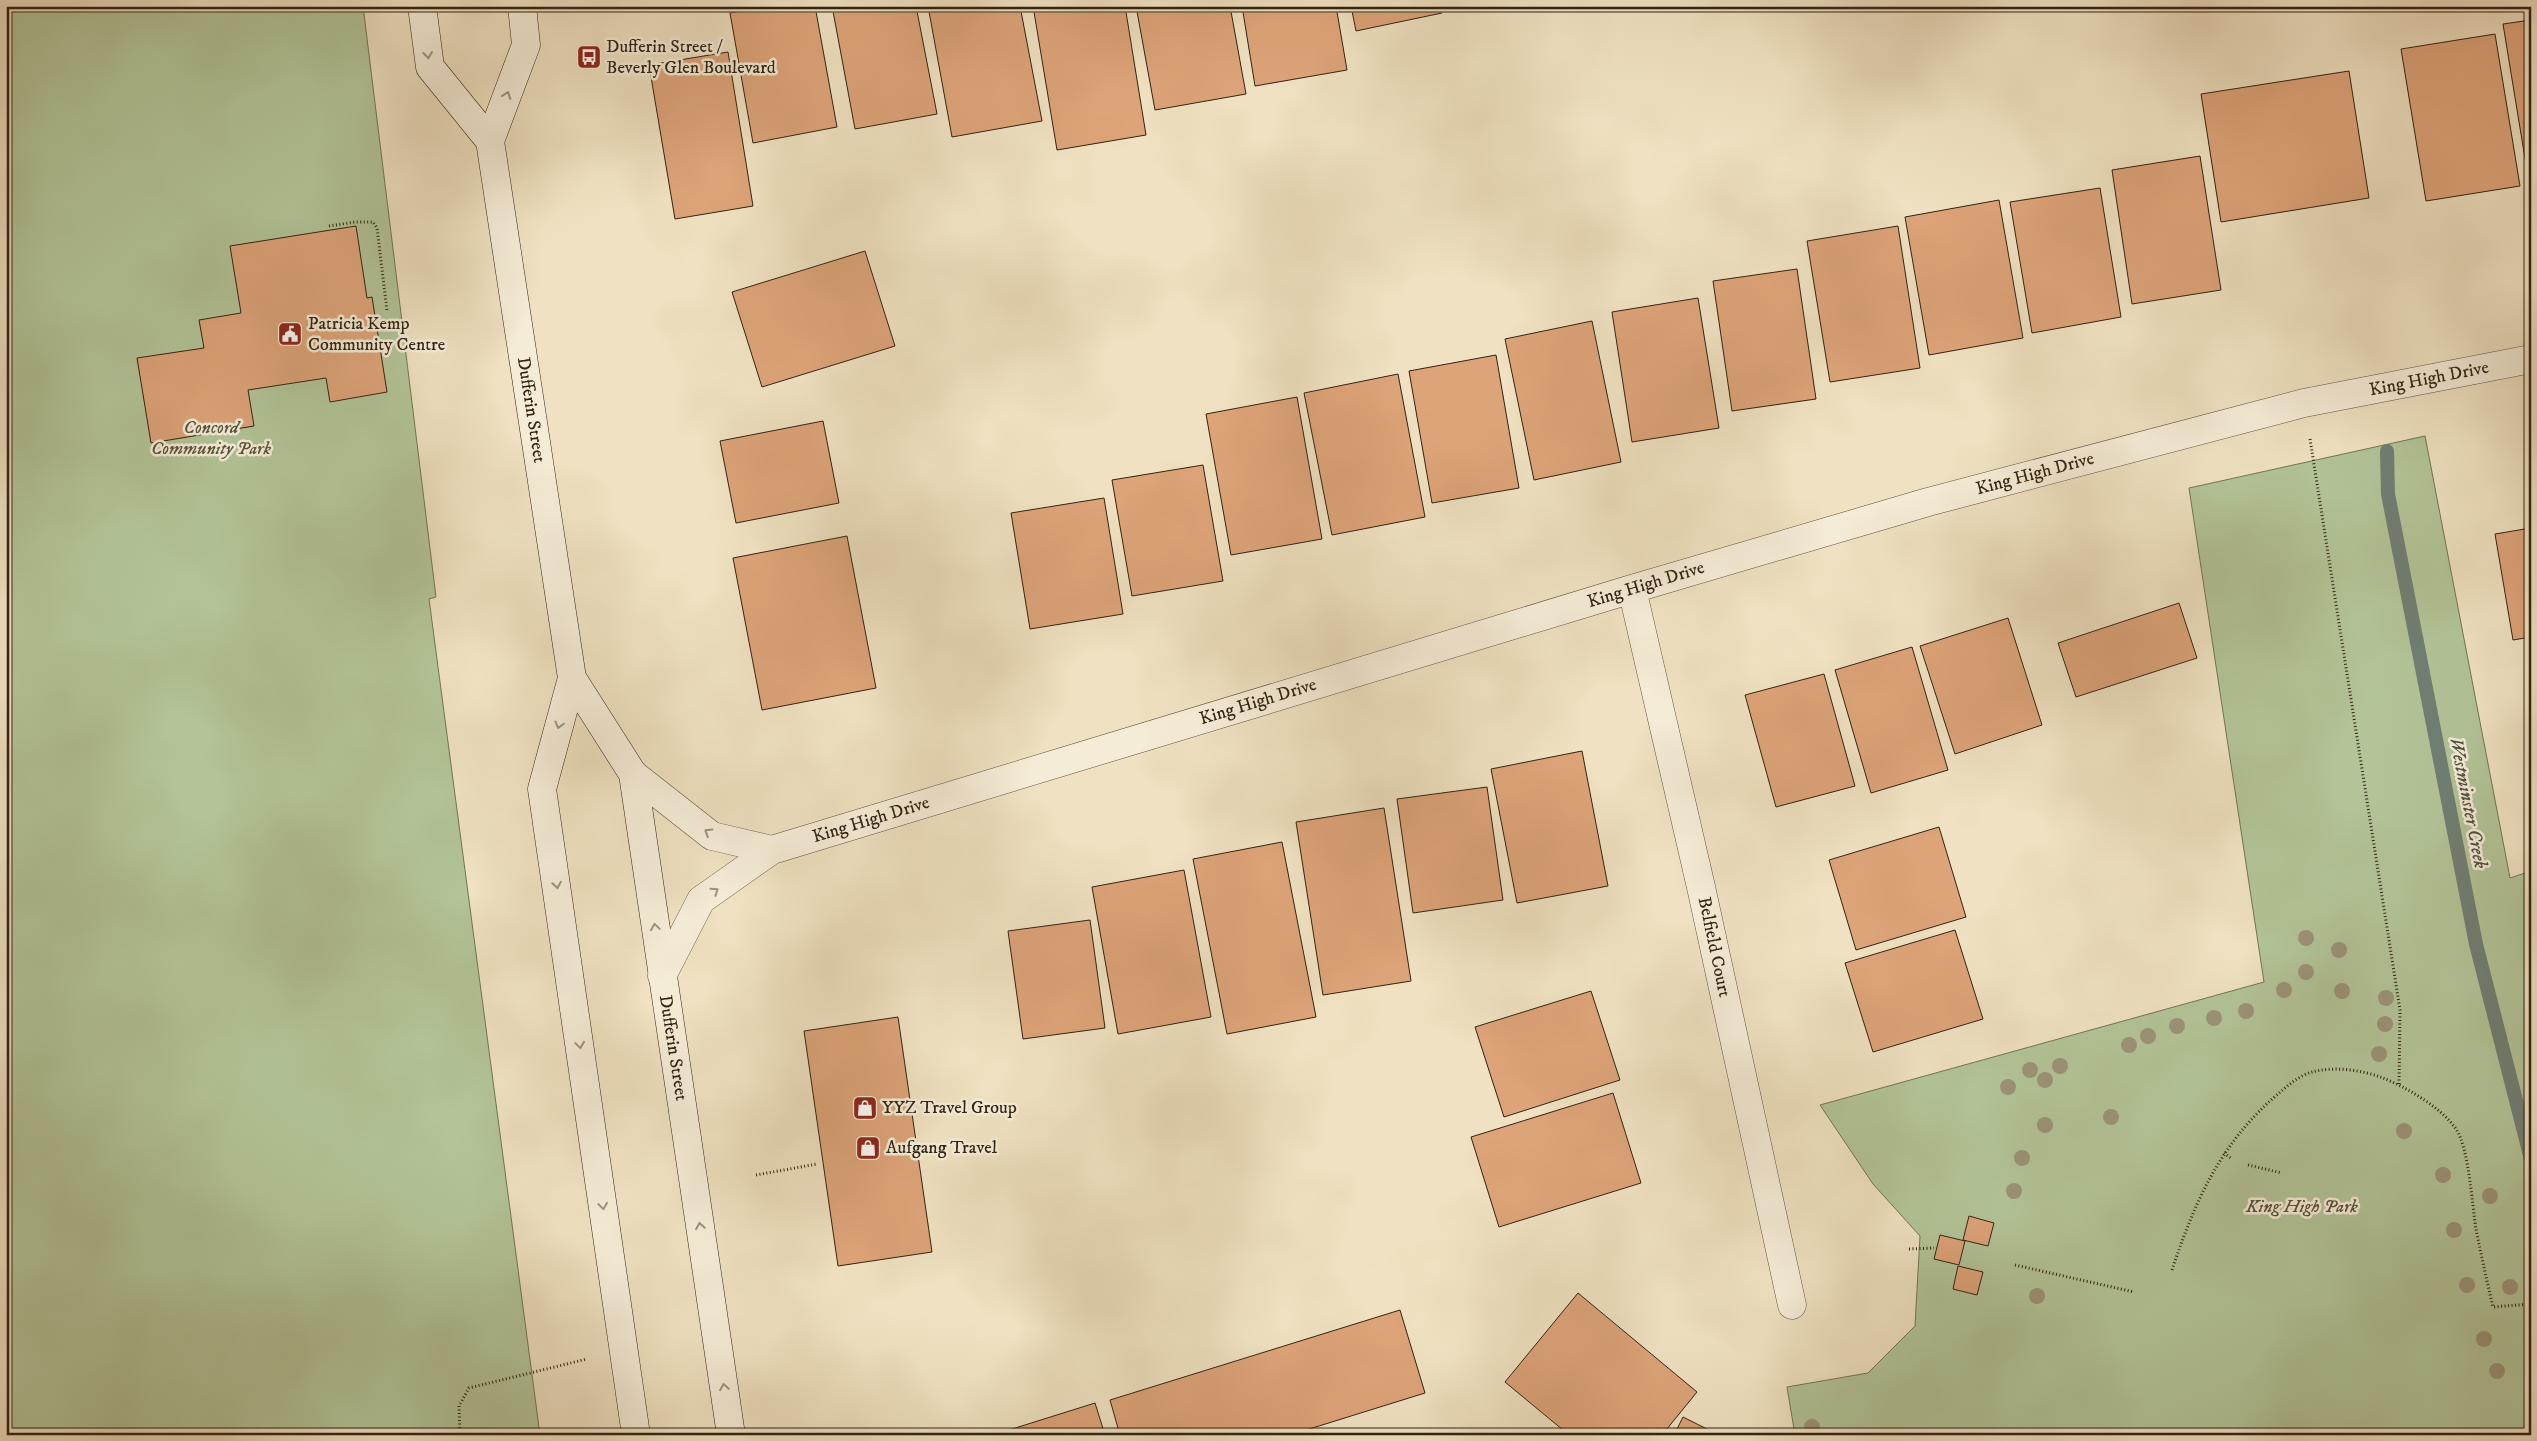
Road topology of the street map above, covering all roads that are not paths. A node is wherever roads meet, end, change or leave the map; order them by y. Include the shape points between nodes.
1 (422, 6) edge
2 (522, 6) edge
3 (490, 141) junction
4 (2531, 359) edge
5 (1632, 589) junction
6 (572, 678) junction
7 (633, 774) junction
8 (772, 850) junction
9 (662, 976) junction
10 (1792, 1305) dead end
11 (636, 1435) edge
12 (732, 1435) edge

1 -> 3 street via 430,67
3 -> 2 street, Dufferin Street via 526,45
3 - 6 street, Dufferin Street
4 - 5 street, King High Drive via 2304,403 1928,502
5 - 8 street, King High Drive
5 - 10 street, Belfield Court
6 - 7 street, Dufferin Street
6 -> 11 street, Dufferin Street via 542,789
8 -> 7 street via 712,836
9 -> 7 street, Dufferin Street
9 -> 8 street, King High Drive via 701,900
12 -> 9 street, Dufferin Street

